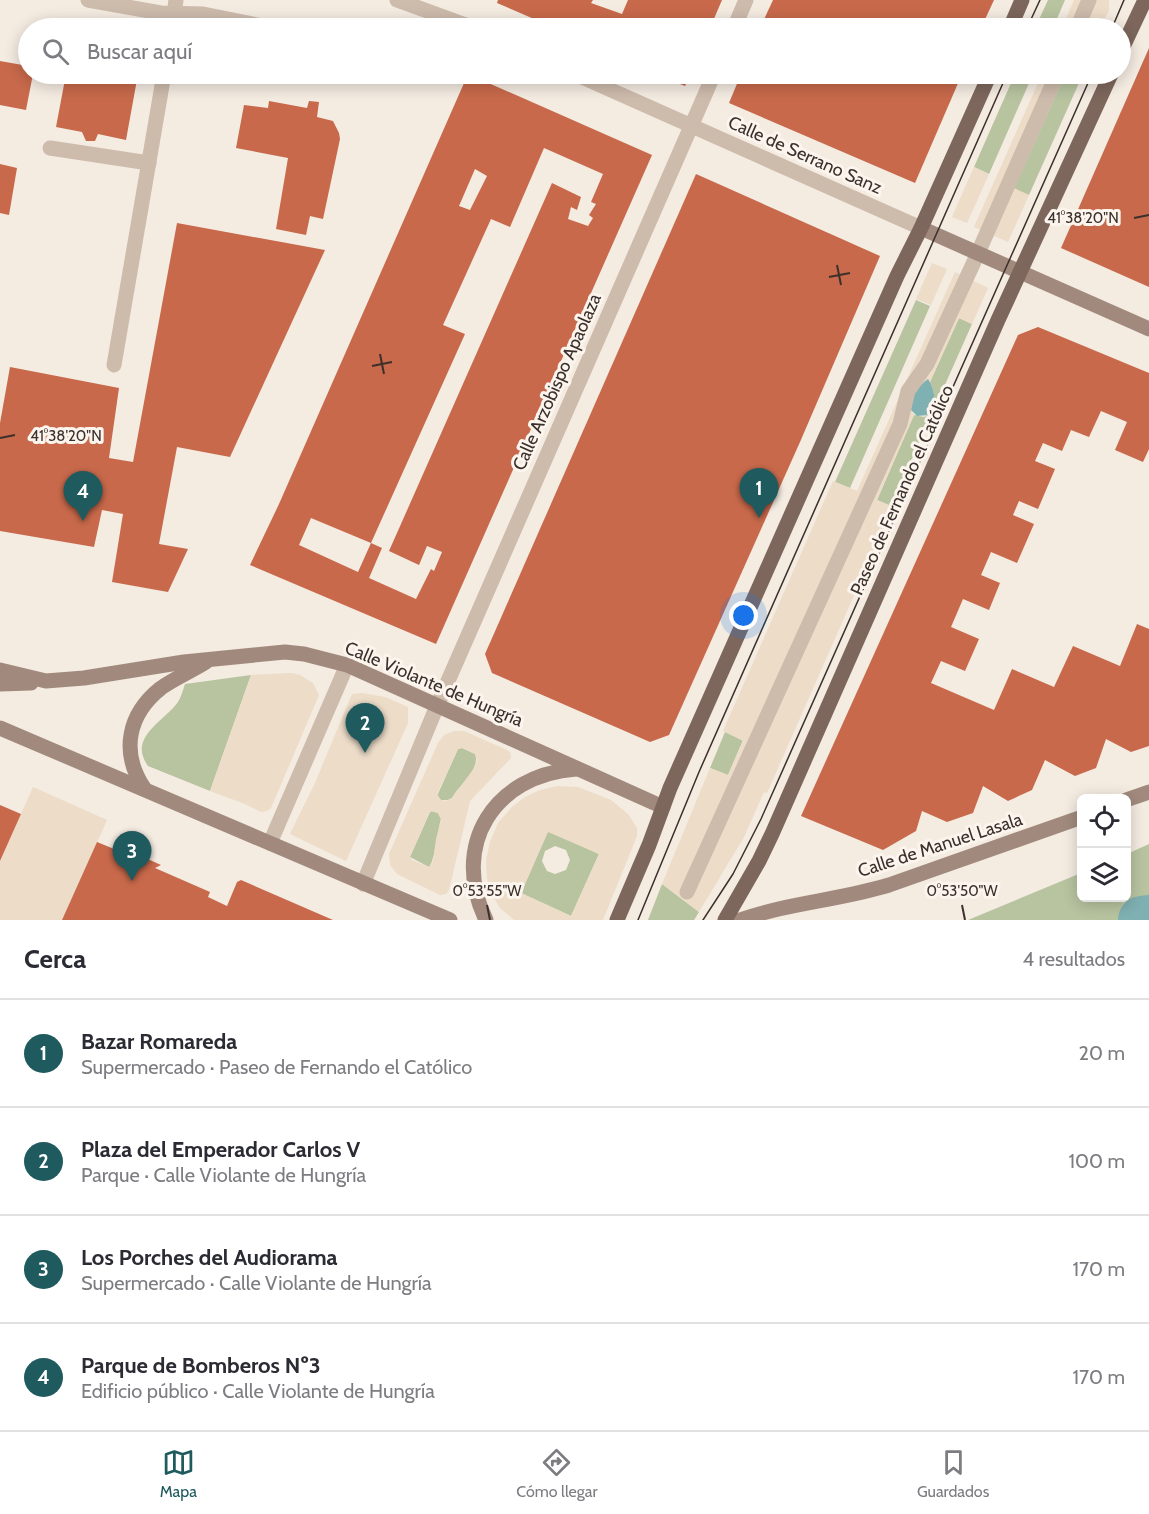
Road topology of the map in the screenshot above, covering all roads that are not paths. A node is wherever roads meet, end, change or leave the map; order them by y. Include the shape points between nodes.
1 (88, 0) edge
2 (397, 0) edge
3 (746, 0) edge
4 (1023, 0) edge
5 (1089, 0) edge
6 (1145, 0) edge
7 (176, 7) edge
8 (223, 18) edge
9 (440, 18) edge
10 (738, 18) edge
11 (1015, 18) edge
12 (1081, 18) edge
13 (1131, 30) edge
14 (162, 84) edge
15 (598, 84) edge
16 (710, 84) edge
17 (986, 84) edge
18 (1053, 84) edge
19 (1106, 84) edge
20 (692, 125) junction
21 (50, 148) dead end
22 (149, 163) junction
23 (921, 228) junction
24 (978, 253) junction
25 (1020, 272) junction
26 (1149, 329) edge
27 (114, 365) dead end
28 (212, 659) junction
29 (347, 665) junction
30 (0, 670) edge
31 (46, 681) junction
32 (0, 684) edge
33 (437, 706) junction
34 (0, 728) edge
35 (579, 768) junction
36 (144, 788) junction
37 (1149, 792) edge
38 (1131, 798) edge
39 (663, 807) junction
40 (1077, 819) edge
41 (270, 843) junction
42 (363, 884) junction
43 (687, 892) dead end
44 (450, 920) edge
45 (486, 920) edge
46 (617, 920) edge
47 (725, 920) edge
48 (740, 920) edge

1 - 7 street via 161,13
2 - 9 street
3 - 10 street
4 - 11 main road
5 - 12 street
6 - 13 main road
7 - 8 street
14 - 22 street
15 - 20 street, Calle de Serrano Sanz
16 - 20 street, Calle Arzobispo Apaolaza
17 - 23 main road
18 - 24 street, Paseo de Fernando el Católico
19 - 25 main road, Paseo de Fernando el Católico
20 - 23 street, Calle de Serrano Sanz
20 - 33 street, Calle Arzobispo Apaolaza
21 - 22 street
22 - 27 street
23 - 24 main road, Calle de Serrano Sanz
23 - 39 main road
24 - 25 main road, Calle de Serrano Sanz
24 - 43 street, Paseo de Fernando el Católico via 927,364 908,391 900,424
25 - 26 main road, Calle de Serrano Sanz
25 - 47 main road, Paseo de Fernando el Católico via 772,834
28 - 29 main road, Calle Violante de Hungría via 285,652
28 - 31 main road, Calle Violante de Hungría
28 - 36 main road via 162,688 138,713 130,751 136,776
29 - 33 main road, Calle Violante de Hungría
29 - 41 street
30 - 31 main road, Calle Violante de Hungría
31 - 32 main road
33 - 35 main road, Calle Violante de Hungría
33 - 42 street, Calle Arzobispo Apaolaza
34 - 36 main road
35 - 39 main road, Calle Violante de Hungría
35 - 45 main road via 549,772 525,781 493,808 478,838 473,866
36 - 41 main road
37 - 38 main road
39 - 46 main road
40 - 48 main road, Calle de Manuel Lasala via 889,885
41 - 42 main road
42 - 44 main road

